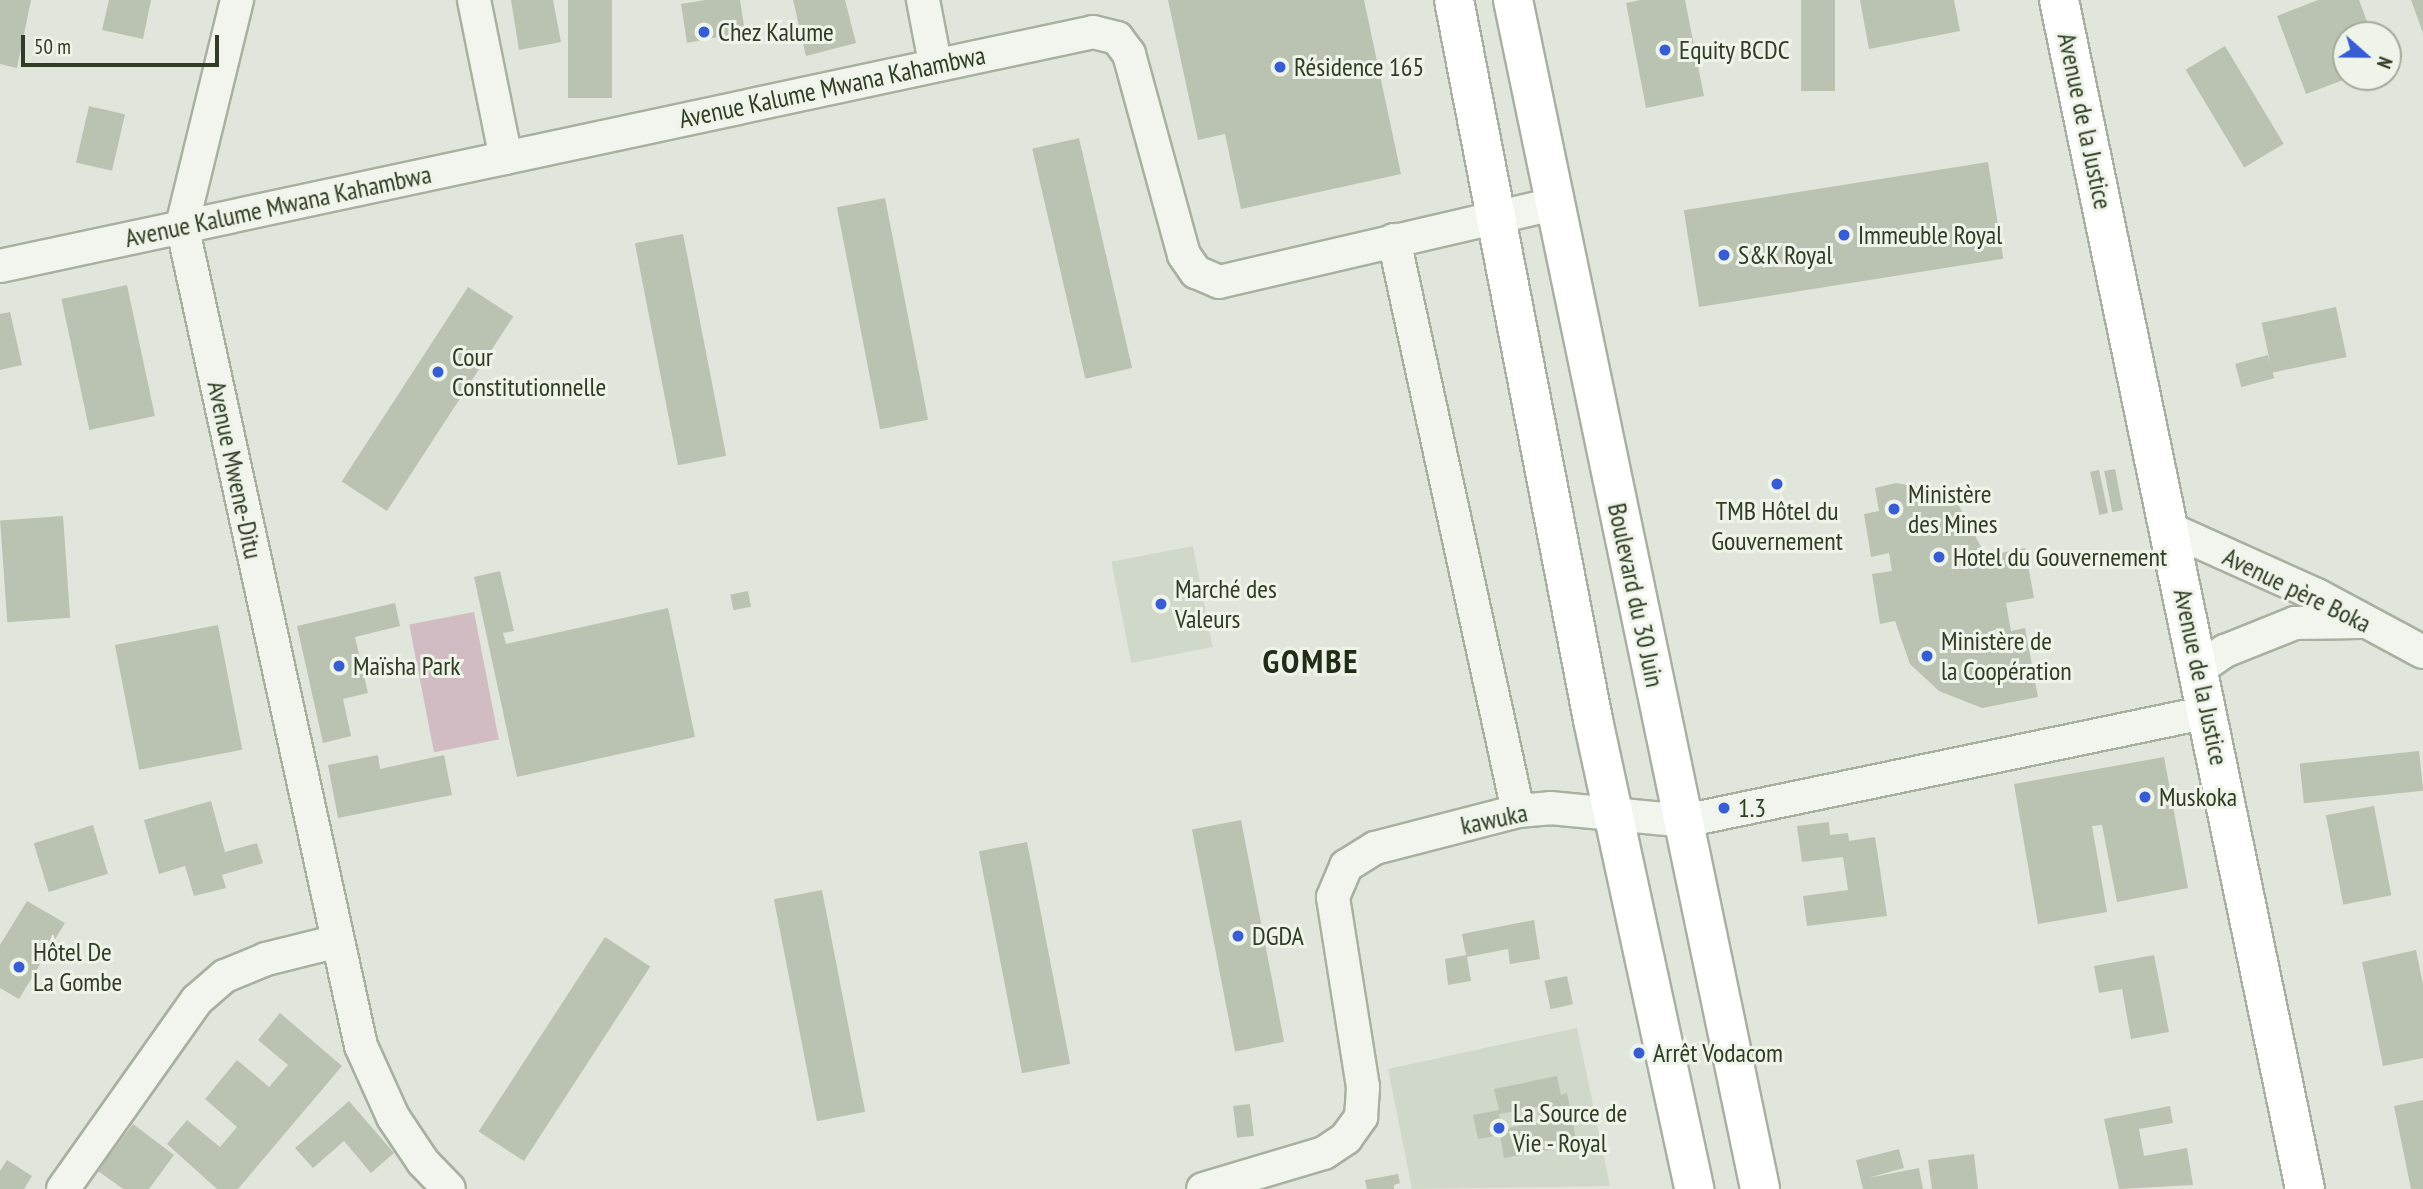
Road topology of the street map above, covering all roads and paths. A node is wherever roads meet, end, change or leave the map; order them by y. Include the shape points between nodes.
1 (237, 0) edge
2 (474, 0) edge
3 (923, 0) edge
4 (1454, 0) edge
5 (1513, 0) edge
6 (2059, 0) edge
7 (935, 63) junction
8 (506, 158) junction
9 (1554, 204) junction
10 (1497, 216) junction
11 (182, 225) junction
12 (1394, 240) junction
13 (0, 267) edge
14 (2170, 529) junction
15 (2362, 622) junction
16 (2423, 652) edge
17 (2199, 668) junction
18 (2208, 712) junction
19 (1518, 811) junction
20 (1615, 818) junction
21 (1684, 821) junction
22 (338, 941) junction
23 (63, 1189) edge
24 (449, 1189) edge
25 (1203, 1189) edge
26 (1694, 1189) edge
27 (1760, 1189) edge
28 (2305, 1189) edge

1 - 11 street, Avenue Mwene-Ditu
2 - 8 street
3 - 7 street
4 - 10 main road
5 - 9 main road, Boulevard du 30 Juin
6 - 14 main road, Avenue de la Justice
7 - 8 street, Avenue Kalume Mwana Kahambwa
7 - 12 street, Avenue Kalume Mwana Kahambwa via 1093,32 1116,38 1129,54 1184,255 1196,272 1219,282
8 - 11 street, Avenue Kalume Mwana Kahambwa
9 - 10 street, Avenue Kalume Mwana Kahambwa
9 - 21 main road, Boulevard du 30 Juin
10 - 12 street, Avenue Kalume Mwana Kahambwa
10 - 20 main road
11 - 13 street, Avenue Kalume Mwana Kahambwa
11 - 22 street, Avenue Mwene-Ditu
12 - 19 street
14 - 15 street, Avenue père Boka via 2317,595
14 - 17 main road, Avenue de la Justice
15 - 16 street, Avenue père Boka
15 - 17 street via 2295,624 2225,651
17 - 18 main road, Avenue de la Justice
18 - 21 street, kawuka
18 - 28 main road, Avenue de la Justice
19 - 20 street, kawuka via 1550,808
19 - 25 street, kawuka via 1375,848 1346,866 1333,897 1363,1087 1361,1117 1346,1138 1324,1153
20 - 21 street, kawuka
20 - 26 main road
21 - 27 main road, Boulevard du 30 Juin
22 - 23 street via 256,963 225,976 197,1000
22 - 24 street, Avenue Mwene-Ditu via 361,1046 393,1117 423,1162

